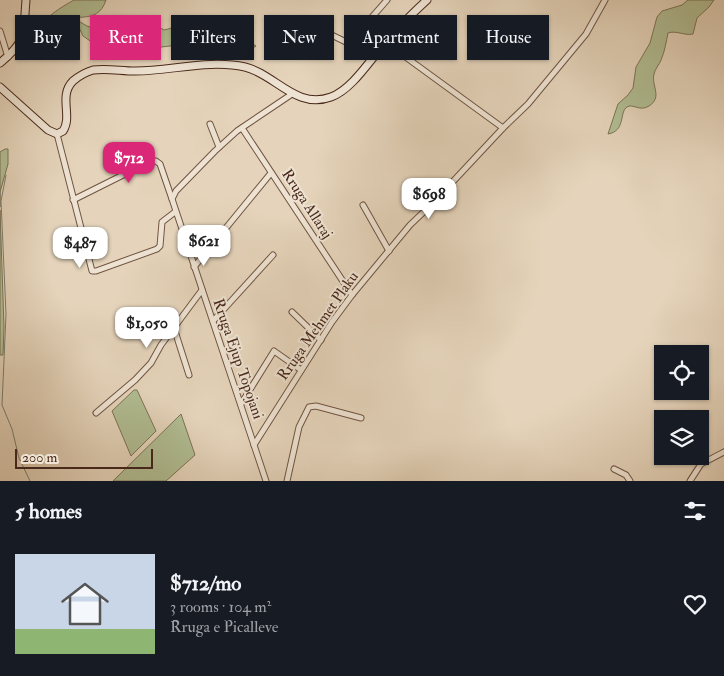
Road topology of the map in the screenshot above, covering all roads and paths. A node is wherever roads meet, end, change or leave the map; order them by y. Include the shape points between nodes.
1 (26, 0) edge
2 (377, 0) edge
3 (427, 0) edge
4 (605, 0) edge
5 (385, 2) edge
6 (412, 15) edge
7 (0, 31) edge
8 (334, 35) edge
9 (8, 57) junction
10 (370, 60) edge
11 (409, 60) edge
12 (0, 63) edge
13 (0, 87) edge
14 (292, 94) junction
15 (210, 124) dead end
16 (242, 128) junction
17 (502, 128) junction
18 (57, 134) junction
19 (219, 147) junction
20 (271, 173) junction
21 (172, 199) junction
22 (73, 200) junction
23 (363, 205) dead end
24 (175, 212) junction
25 (389, 251) junction
26 (273, 255) dead end
27 (194, 267) junction
28 (202, 290) junction
29 (352, 295) junction
30 (292, 312) dead end
31 (213, 322) junction
32 (174, 328) junction
33 (321, 340) junction
34 (301, 370) junction
35 (189, 375) dead end
36 (241, 404) junction
37 (96, 413) dead end
38 (361, 418) dead end
39 (254, 445) junction
40 (724, 452) edge
41 (614, 469) dead end
42 (266, 481) edge
43 (288, 481) edge
44 (630, 481) edge
45 (690, 481) edge

1 - 9 street via 22,40
2 - 5 street
3 - 6 street
4 - 17 street, Rruga Mehmet Plaku via 586,34 528,104
5 - 8 street via 349,42
7 - 9 street
9 - 12 street
10 - 14 street via 337,94 316,99
11 - 17 street
13 - 18 street via 48,130
14 - 16 street
14 - 18 street via 258,71 240,66 94,70 79,77 68,88 65,97 66,126
15 - 19 street
16 - 19 street
16 - 20 street, Rruga Allaraj
17 - 25 street, Rruga Mehmet Plaku
18 - 22 street
19 - 21 street
20 - 27 street
20 - 29 street, Rruga Allaraj
21 - 22 street, Rruga Ejup Topojani via 160,164 152,161
21 - 24 street, Rruga Ejup Topojani
22 - 24 street via 93,272 158,249 162,222
23 - 25 street
24 - 27 street, Rruga Ejup Topojani
25 - 29 street, Rruga Mehmet Plaku
26 - 31 street
27 - 28 street, Rruga Ejup Topojani
28 - 31 street, Rruga Ejup Topojani
28 - 32 street
29 - 33 street, Rruga Mehmet Plaku
30 - 33 street
31 - 36 street, Rruga Ejup Topojani
32 - 35 street
32 - 37 street via 151,363
33 - 34 street, Rruga Mehmet Plaku
34 - 36 street via 274,351
34 - 39 street, Rruga Mehmet Plaku
36 - 39 street, Rruga Ejup Topojani
38 - 43 street via 309,407 299,427
39 - 42 street, Rruga Ejup Topojani
40 - 45 street via 701,464
41 - 44 street

